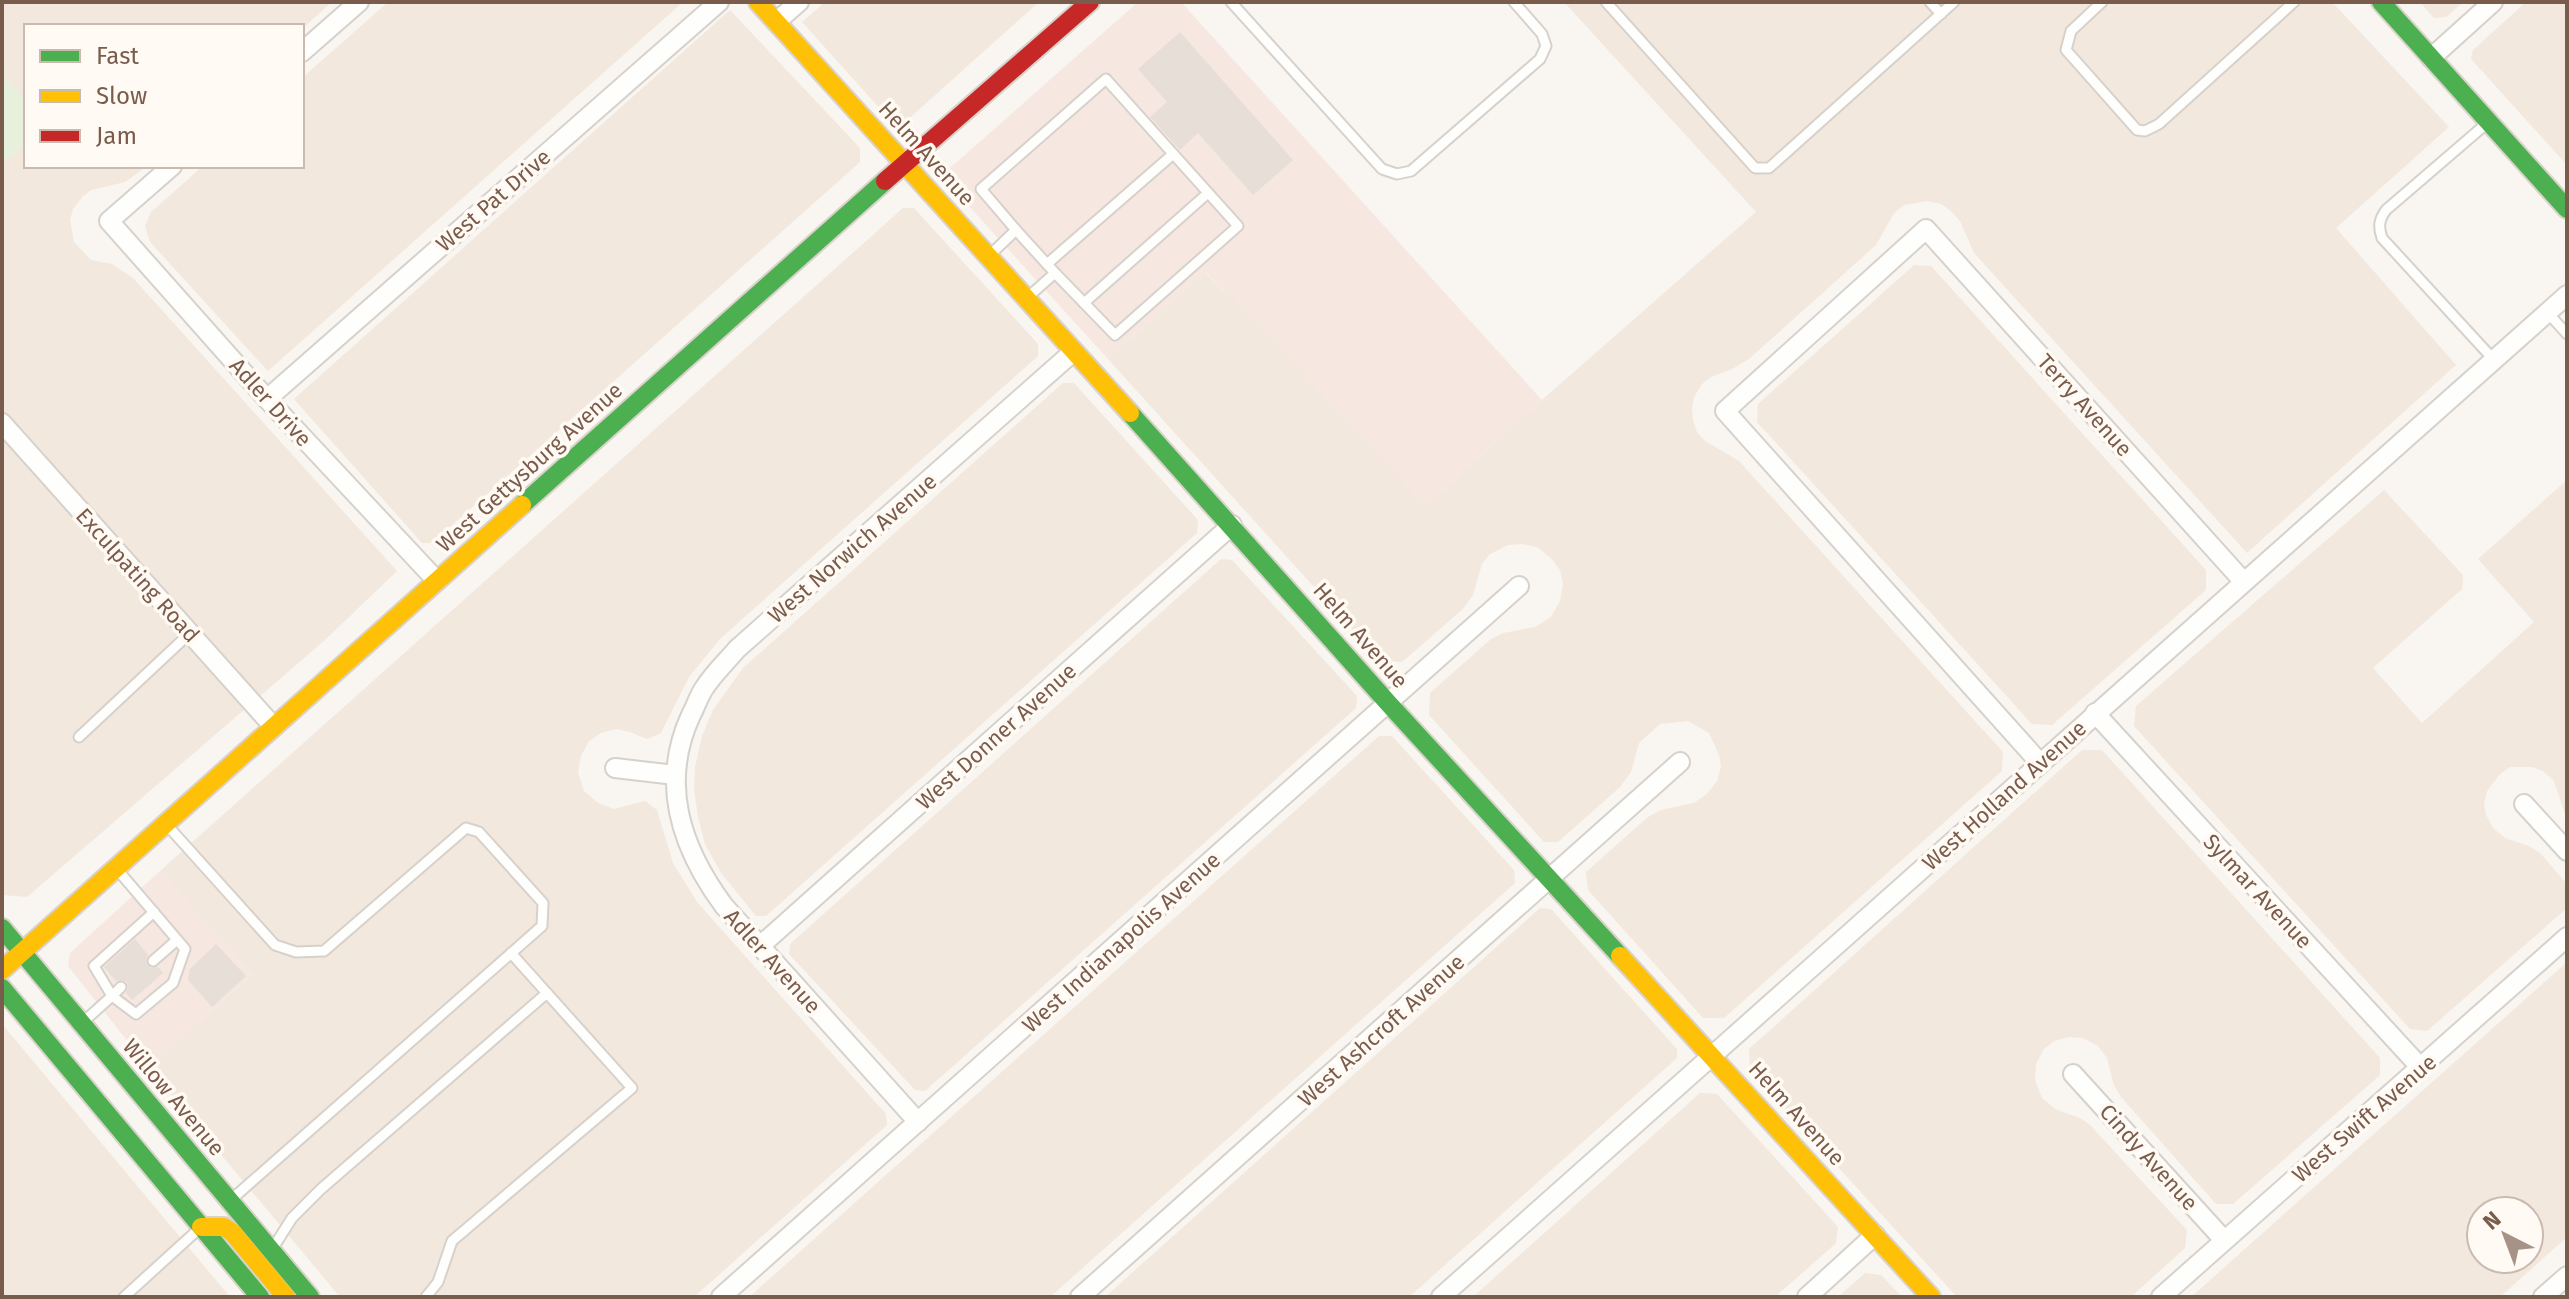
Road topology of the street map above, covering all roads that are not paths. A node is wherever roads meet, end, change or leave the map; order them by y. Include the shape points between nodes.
1 (359, 2) edge
2 (719, 2) edge
3 (758, 2) edge
4 (799, 2) edge
5 (1090, 2) edge
6 (1231, 2) edge
7 (1514, 2) edge
8 (1606, 2) edge
9 (1930, 2) edge
10 (1954, 2) edge
11 (2102, 2) edge
12 (2294, 2) edge
13 (2381, 2) edge
14 (2493, 2) edge
15 (1941, 14) junction
16 (776, 22) junction
17 (304, 50) edge
18 (2431, 58) junction
19 (2489, 121) junction
20 (1172, 155) junction
21 (904, 164) junction
22 (170, 168) edge
23 (1208, 193) junction
24 (2567, 209) edge
25 (1016, 230) junction
26 (988, 257) junction
27 (1047, 264) junction
28 (1055, 273) junction
29 (2567, 295) edge
30 (1026, 299) junction
31 (1084, 303) junction
32 (2547, 312) junction
33 (2567, 334) edge
34 (1073, 352) junction
35 (2494, 360) junction
36 (267, 399) junction
37 (2, 423) edge
38 (1232, 525) junction
39 (437, 581) junction
40 (2243, 581) junction
41 (1519, 586) dead end
42 (190, 633) junction
43 (1389, 704) junction
44 (2095, 713) junction
45 (273, 726) junction
46 (79, 737) dead end
47 (1680, 762) dead end
48 (2040, 763) junction
49 (615, 768) dead end
50 (675, 775) junction
51 (2524, 804) dead end
52 (165, 823) junction
53 (2567, 851) edge
54 (116, 867) junction
55 (1551, 879) junction
56 (154, 912) junction
57 (2, 928) edge
58 (2567, 937) edge
59 (177, 940) junction
60 (760, 946) junction
61 (22, 952) junction
62 (511, 953) junction
63 (153, 961) dead end
64 (2, 970) edge
65 (121, 987) dead end
66 (2, 988) edge
67 (547, 993) junction
68 (112, 996) junction
69 (82, 1023) junction
70 (1712, 1055) junction
71 (2421, 1068) junction
72 (2073, 1074) dead end
73 (918, 1122) junction
74 (230, 1201) junction
75 (201, 1227) junction
76 (1875, 1235) junction
77 (2224, 1240) junction
78 (271, 1251) junction
79 (2567, 1276) edge
80 (124, 1297) edge
81 (260, 1297) edge
82 (286, 1297) edge
83 (310, 1297) edge
84 (426, 1297) edge
85 (721, 1297) edge
86 (1080, 1297) edge
87 (1441, 1297) edge
88 (1807, 1297) edge
89 (1931, 1297) edge
90 (2161, 1297) edge
91 (2543, 1297) edge

1 - 17 street
2 - 36 street, West Pat Drive
3 - 16 street, Helm Avenue
4 - 16 street
5 - 21 street, West Gettysburg Avenue
6 - 7 lane via 1382,169 1397,174 1411,171 1540,59 1546,46 1542,34
8 - 15 lane via 1755,168 1769,168 1785,155
9 - 15 lane
10 - 15 lane
11 - 12 lane via 2071,31 2066,50 2137,130 2145,131
13 - 18 street
14 - 18 street
16 - 21 street, Helm Avenue
18 - 19 street
19 - 24 street
19 - 35 lane via 2386,210 2379,230
20 - 23 lane
20 - 25 lane via 1106,79 981,189
20 - 27 lane
21 - 26 street, Helm Avenue
21 - 39 street, West Gettysburg Avenue
22 - 36 street, Adler Drive via 109,221
23 - 31 lane
23 - 31 lane via 1238,226 1115,335
25 - 26 lane
25 - 27 lane
26 - 30 street, Helm Avenue
27 - 28 lane
28 - 30 lane
28 - 31 lane
29 - 32 street, West Holland Avenue
30 - 34 street, Helm Avenue
32 - 33 lane
32 - 35 street, West Holland Avenue
34 - 38 street, Helm Avenue
34 - 50 street, West Norwich Avenue via 737,649 704,687 683,732
35 - 40 street, West Holland Avenue
36 - 39 street, Adler Drive
37 - 42 street, Exculpating Road
38 - 43 street, Helm Avenue
38 - 60 street, West Donner Avenue
39 - 45 street, West Gettysburg Avenue
40 - 44 street, West Holland Avenue
40 - 48 street, Terry Avenue via 1926,229 1725,411
41 - 43 street, West Indianapolis Avenue
42 - 45 street, Exculpating Road
42 - 46 lane
43 - 55 street, Helm Avenue
43 - 73 street, West Indianapolis Avenue
44 - 48 street, West Holland Avenue
44 - 71 street, Sylmar Avenue
45 - 52 street, West Gettysburg Avenue
47 - 55 street, West Ashcroft Avenue
48 - 70 street, West Holland Avenue
49 - 50 street
50 - 60 street, Adler Avenue via 678,814 689,848 705,880
51 - 53 street
52 - 54 street, West Gettysburg Avenue
52 - 62 lane via 275,945 296,952 324,951 466,828 479,832 543,903 542,926
54 - 56 lane
54 - 61 street, West Gettysburg Avenue
55 - 70 street, Helm Avenue
55 - 86 street, West Ashcroft Avenue
56 - 59 lane
56 - 68 lane via 94,966
57 - 61 street, Willow Avenue
58 - 71 street, West Swift Avenue
59 - 63 lane
59 - 68 lane via 185,949 173,983 136,1014
60 - 73 street, Adler Avenue
61 - 64 street, West Gettysburg Avenue
61 - 69 street, Willow Avenue
62 - 67 lane
62 - 74 lane
65 - 68 lane
66 - 75 street
67 - 78 lane via 321,1189 292,1218
67 - 84 lane via 632,1088 452,1241 438,1282
68 - 69 lane
69 - 74 street, Willow Avenue
70 - 76 street, Helm Avenue
70 - 87 street, West Holland Avenue
71 - 77 street, West Swift Avenue
72 - 77 street, Cindy Avenue
73 - 85 street, West Indianapolis Avenue
74 - 78 street, Willow Avenue
75 - 80 lane
75 - 81 street
75 - 82 street via 224,1227 233,1233
76 - 88 street
76 - 89 street, Helm Avenue
77 - 90 street, West Swift Avenue
78 - 83 street, Willow Avenue
79 - 91 street

